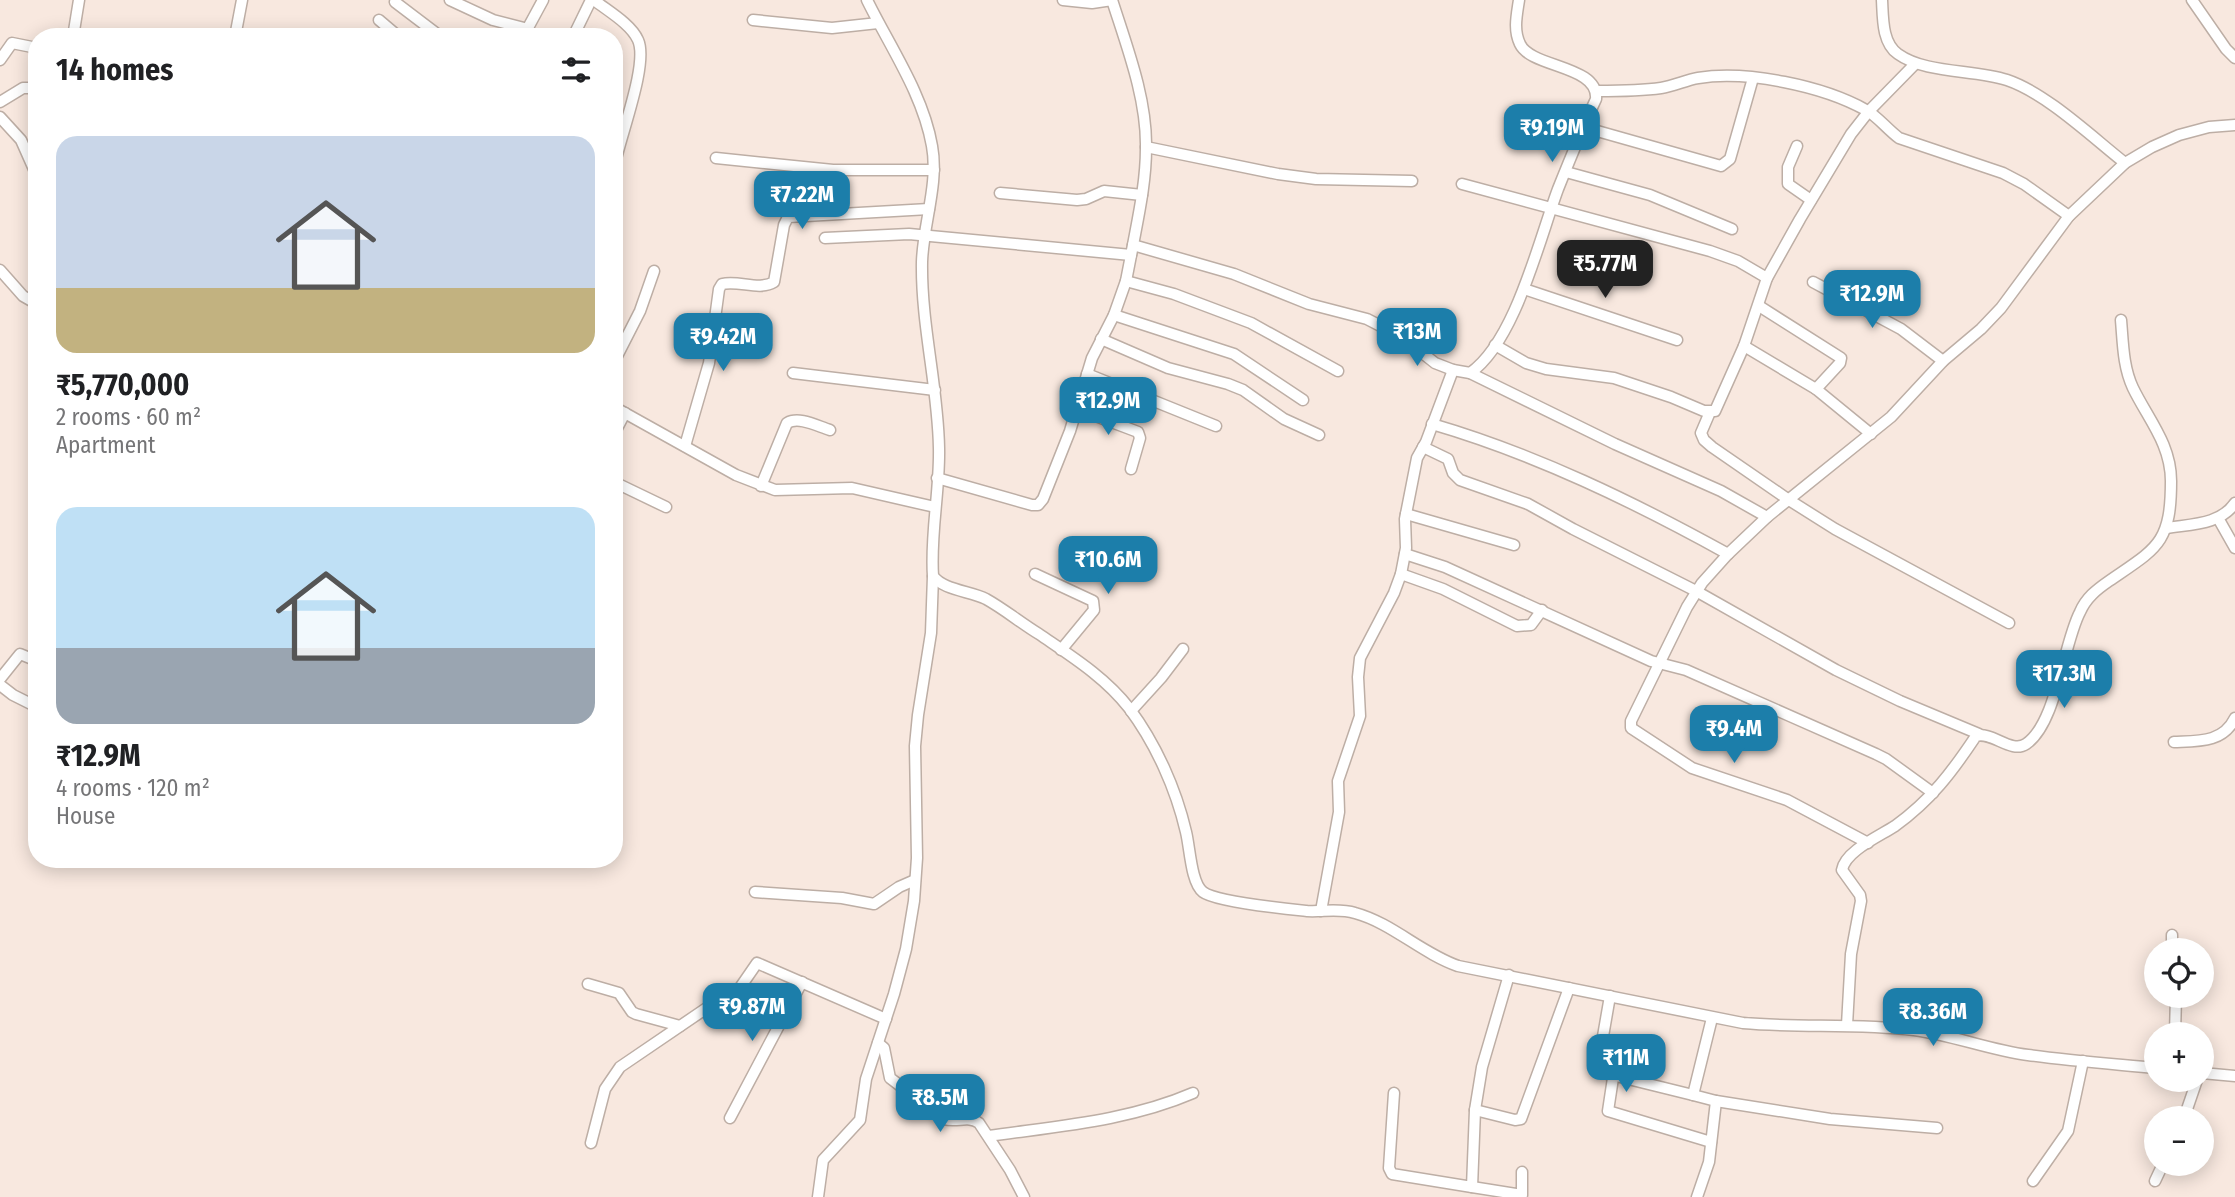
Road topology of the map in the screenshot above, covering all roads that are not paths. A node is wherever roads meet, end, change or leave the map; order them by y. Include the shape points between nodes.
1 (79, 0) edge
2 (242, 0) edge
3 (450, 0) edge
4 (543, 0) edge
5 (593, 0) edge
6 (867, 0) edge
7 (1063, 0) edge
8 (1112, 0) edge
9 (1519, 0) edge
10 (1882, 0) edge
11 (2192, 0) edge
12 (395, 2) dead end
13 (379, 20) dead end
14 (753, 20) dead end
15 (878, 23) junction
16 (74, 28) edge
17 (237, 28) edge
18 (388, 28) edge
19 (429, 28) edge
20 (513, 28) edge
21 (529, 28) edge
22 (578, 28) edge
23 (28, 46) edge
24 (2235, 58) edge
25 (0, 60) edge
26 (1915, 64) junction
27 (1754, 78) junction
28 (28, 88) edge
29 (1597, 91) junction
30 (0, 102) edge
31 (623, 111) edge
32 (628, 111) junction
33 (1869, 111) junction
34 (0, 117) edge
35 (2235, 125) edge
36 (1583, 127) junction
37 (623, 131) edge
38 (1797, 146) dead end
39 (1146, 147) junction
40 (28, 156) edge
41 (716, 158) dead end
42 (2125, 163) junction
43 (934, 170) junction
44 (1566, 172) junction
45 (1412, 181) dead end
46 (1462, 184) dead end
47 (1000, 193) dead end
48 (1142, 195) junction
49 (1811, 200) junction
50 (929, 209) junction
51 (1552, 209) junction
52 (2069, 216) junction
53 (1732, 229) dead end
54 (925, 235) junction
55 (825, 238) dead end
56 (1132, 250) junction
57 (0, 270) edge
58 (654, 271) dead end
59 (1767, 278) junction
60 (1126, 281) junction
61 (1813, 282) dead end
62 (1524, 289) junction
63 (28, 299) edge
64 (1759, 306) junction
65 (1114, 315) junction
66 (2121, 320) dead end
67 (1101, 339) junction
68 (1677, 340) dead end
69 (623, 344) edge
70 (1495, 345) junction
71 (1744, 346) junction
72 (1943, 361) junction
73 (1452, 370) junction
74 (1338, 371) dead end
75 (793, 373) dead end
76 (1470, 373) junction
77 (1087, 374) junction
78 (1816, 389) junction
79 (935, 390) junction
80 (1303, 400) dead end
81 (1077, 409) junction
82 (1710, 412) junction
83 (625, 413) joint
84 (623, 417) edge
85 (1432, 424) junction
86 (1216, 426) dead end
87 (830, 430) dead end
88 (1320, 435) dead end
89 (1871, 435) junction
90 (685, 446) junction
91 (1423, 447) junction
92 (1131, 469) dead end
93 (937, 478) junction
94 (623, 486) edge
95 (761, 486) junction
96 (1789, 500) junction
97 (2235, 503) edge
98 (666, 507) dead end
99 (935, 507) junction
100 (1406, 514) junction
101 (1767, 517) junction
102 (2218, 518) junction
103 (2167, 528) junction
104 (1514, 545) dead end
105 (2235, 548) edge
106 (1405, 554) junction
107 (1728, 554) junction
108 (1035, 574) dead end
109 (1401, 574) junction
110 (933, 576) junction
111 (1696, 591) junction
112 (1542, 610) junction
113 (2009, 623) dead end
114 (1183, 649) dead end
115 (1061, 650) junction
116 (28, 657) edge
117 (1659, 663) junction
118 (0, 679) edge
119 (0, 685) edge
120 (28, 702) edge
121 (1131, 711) junction
122 (2235, 718) edge
123 (1979, 734) junction
124 (2174, 742) dead end
125 (1933, 793) junction
126 (1868, 843) junction
127 (915, 880) junction
128 (755, 892) dead end
129 (1321, 911) junction
130 (1509, 975) junction
131 (802, 982) junction
132 (588, 984) dead end
133 (1569, 988) junction
134 (1610, 996) junction
135 (1712, 1018) junction
136 (886, 1019) junction
137 (680, 1026) junction
138 (1847, 1026) junction
139 (878, 1043) junction
140 (2083, 1061) junction
141 (2144, 1067) edge
142 (2214, 1074) edge
143 (1612, 1076) junction
144 (2235, 1076) edge
145 (1193, 1093) dead end
146 (1394, 1093) dead end
147 (1693, 1095) junction
148 (1716, 1101) junction
149 (1475, 1110) junction
150 (730, 1118) dead end
151 (1937, 1128) dead end
152 (989, 1136) junction
153 (1711, 1142) junction
154 (591, 1143) dead end
155 (1522, 1172) dead end
156 (2157, 1176) edge
157 (2033, 1181) dead end
158 (2155, 1181) dead end
159 (1472, 1187) junction
160 (818, 1197) edge
161 (1024, 1197) edge
162 (1697, 1197) edge

1 - 16 street
2 - 17 street
3 - 20 street
4 - 21 street
5 - 22 street
5 - 32 street via 639,42 640,60
6 - 15 street
7 - 8 street
8 - 39 street via 1136,85
9 - 29 street via 1516,34 1524,51 1568,69
10 - 26 street via 1887,41 1896,53
11 - 24 street
12 - 19 street
13 - 18 street
14 - 15 street via 832,29
15 - 43 street via 925,116
23 - 25 street via 12,43
26 - 33 street
26 - 42 street via 2010,81 2042,99
27 - 29 street via 1710,77 1643,90
27 - 33 street via 1815,90
27 - 36 street via 1730,159 1721,166
28 - 30 street
29 - 36 street
31 - 32 street
32 - 37 street
33 - 49 street
33 - 52 street via 1899,138 2003,173
34 - 40 street via 21,140
35 - 42 street via 2179,135
36 - 44 street
38 - 49 street via 1788,167 1788,184
39 - 45 street via 1316,179
39 - 48 street
41 - 43 street via 833,170
42 - 52 street
43 - 50 street
44 - 51 street
44 - 53 street via 1650,195
46 - 51 street
47 - 48 street via 1077,200 1104,191
48 - 56 street
49 - 59 street
50 - 54 street
50 - 90 street via 788,216 775,282 764,286 728,283 719,289 709,363
51 - 59 street via 1710,251
51 - 62 street
52 - 72 street via 2001,308
54 - 55 street
54 - 56 street
54 - 79 street via 922,291
56 - 60 street
56 - 73 street via 1234,274 1319,307 1379,323
57 - 63 street
58 - 69 street
59 - 64 street
60 - 65 street
60 - 74 street via 1251,323
61 - 72 street via 1901,329
62 - 68 street
62 - 70 street
64 - 71 street
64 - 78 street via 1841,358
65 - 67 street
65 - 80 street via 1234,354
66 - 103 street via 2124,362 2132,387 2169,456
67 - 77 street
67 - 88 street via 1168,368 1244,390 1284,419
70 - 76 street via 1482,365
70 - 82 street via 1526,363 1624,381
71 - 78 street
71 - 82 street via 1719,406
72 - 89 street
73 - 76 street
73 - 85 street
75 - 79 street
76 - 101 street
77 - 81 street
77 - 86 street
78 - 89 street
79 - 93 street via 940,450
81 - 92 street via 1138,432
81 - 93 street via 1038,505
82 - 96 street via 1702,428 1704,440
83 - 84 street
83 - 90 street
85 - 91 street
85 - 107 street via 1531,459 1678,526
87 - 95 street via 790,420
89 - 96 street
90 - 95 street
91 - 100 street
91 - 111 street via 1448,459 1460,480 1528,504
93 - 99 street
94 - 98 street
95 - 99 street via 794,492 852,488
96 - 101 street
96 - 113 street
97 - 102 street
99 - 110 street
100 - 104 street
100 - 106 street
101 - 107 street
102 - 103 street
102 - 105 street
103 - 123 street via 2152,550 2087,599 2078,614 2056,689 2029,742 2016,746
106 - 109 street
106 - 112 street
107 - 111 street
108 - 115 street via 1093,601 1094,610
109 - 112 street via 1517,626 1531,625
109 - 129 street via 1359,665 1360,716 1338,782 1339,812
110 - 115 street via 940,583 986,599
110 - 127 street via 931,633 915,746
111 - 117 street
111 - 123 street via 1836,670
112 - 117 street
114 - 121 street
115 - 121 street via 1115,690
116 - 118 street via 20,654
117 - 125 street via 1686,670 1886,759
117 - 126 street via 1631,720 1634,731 1692,768 1787,800
119 - 120 street
121 - 129 street via 1169,780 1183,818 1194,878 1202,892 1220,899
122 - 124 street via 2228,730 2212,740
123 - 125 street
125 - 126 street
126 - 138 street via 1846,859 1842,870 1861,901 1851,954
127 - 128 street via 874,904
127 - 136 street via 905,949
129 - 130 street via 1354,912 1443,961
130 - 133 street
130 - 149 street via 1482,1067
131 - 136 street
131 - 137 street via 757,963 737,992
131 - 150 street
132 - 137 street via 619,993 636,1014
133 - 134 street
133 - 149 street via 1521,1119
134 - 135 street
134 - 143 street via 1598,1065
135 - 138 street via 1770,1026
135 - 147 street
136 - 139 street
137 - 154 street via 630,1059 612,1077
138 - 140 street via 1933,1032 2026,1055
139 - 152 street via 884,1048 894,1083 944,1119 973,1119
139 - 160 street via 860,1120 823,1160
140 - 141 street
140 - 157 street via 2068,1131
142 - 144 street
143 - 147 street
143 - 153 street via 1609,1112
145 - 152 street via 1136,1114
146 - 159 street via 1392,1174
147 - 148 street
148 - 151 street via 1830,1119
148 - 153 street
149 - 159 street
152 - 161 street
153 - 162 street
155 - 159 street via 1522,1195
156 - 158 street

